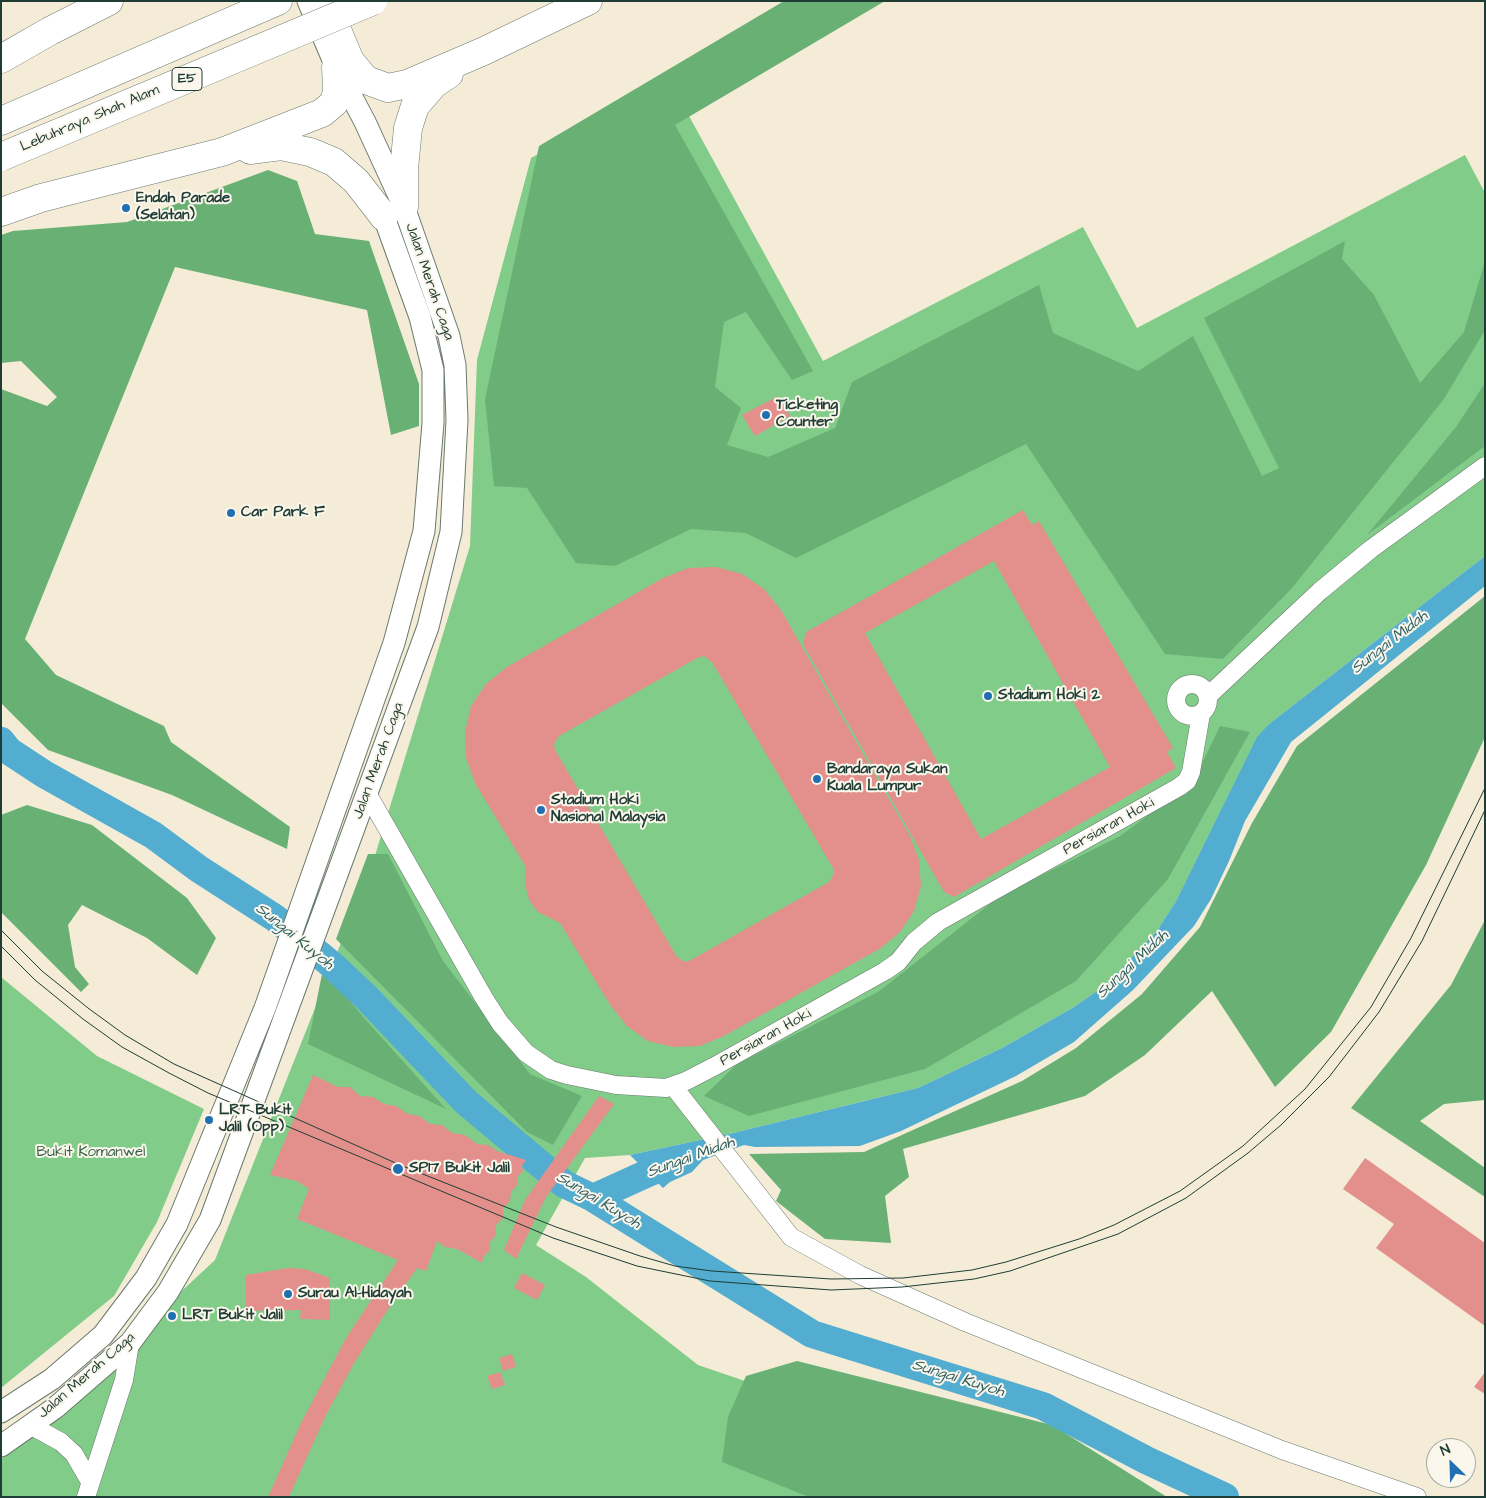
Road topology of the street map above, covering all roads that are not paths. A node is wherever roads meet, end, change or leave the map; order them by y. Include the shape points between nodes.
1 (109, 1) edge
2 (278, 1) edge
3 (308, 1) edge
4 (325, 1) edge
5 (373, 1) edge
6 (588, 1) edge
7 (484, 51) junction
8 (1, 59) edge
9 (336, 67) junction
10 (1, 121) edge
11 (222, 152) junction
12 (1, 157) edge
13 (1, 212) edge
14 (394, 212) junction
15 (1485, 466) edge
16 (1208, 696) junction
17 (1201, 714) junction
18 (367, 793) junction
19 (673, 1086) junction
20 (130, 1343) junction
21 (1, 1412) edge
22 (30, 1426) junction
23 (1, 1446) edge
24 (88, 1489) edge
25 (1417, 1497) edge

1 - 8 highway
2 - 10 highway, E5
3 - 9 street, Jalan Merah Caga
4 - 7 highway via 350,61 366,80 376,86 395,88
5 - 12 highway, Lebuhraya Shah Alam / E5, bridge
6 - 7 highway
7 - 14 highway via 434,84 415,106 408,128
9 - 11 highway via 334,103 322,113
9 - 14 street, Jalan Merah Caga via 366,122
11 - 13 highway via 41,198
11 - 14 highway via 282,146 310,152 334,162
14 - 18 street, Jalan Merah Caga via 441,308 455,365 457,420 451,532 428,627
14 - 21 street, Jalan Merah Caga via 434,370 424,531 394,643 265,1008 177,1224 146,1278 104,1335 52,1379
15 - 16 street via 1371,549
16 - 17 street via 1207,706
16 - 17 street via 1203,687 1193,683 1183,686 1177,694 1176,704 1182,712 1191,716
17 - 19 street, Persiaran Hoki via 1191,772 1179,787 938,922 885,972
18 - 19 street, Persiaran Hoki via 484,998 526,1053 551,1070 567,1075 638,1088
18 - 20 street, Jalan Merah Caga via 210,1220 168,1292
19 - 25 street via 791,1237 860,1275 965,1322 1282,1450
20 - 22 street, Jalan Merah Caga
20 - 24 street via 124,1380
22 - 23 street, Jalan Merah Caga
22 - 24 street via 61,1442 74,1454

